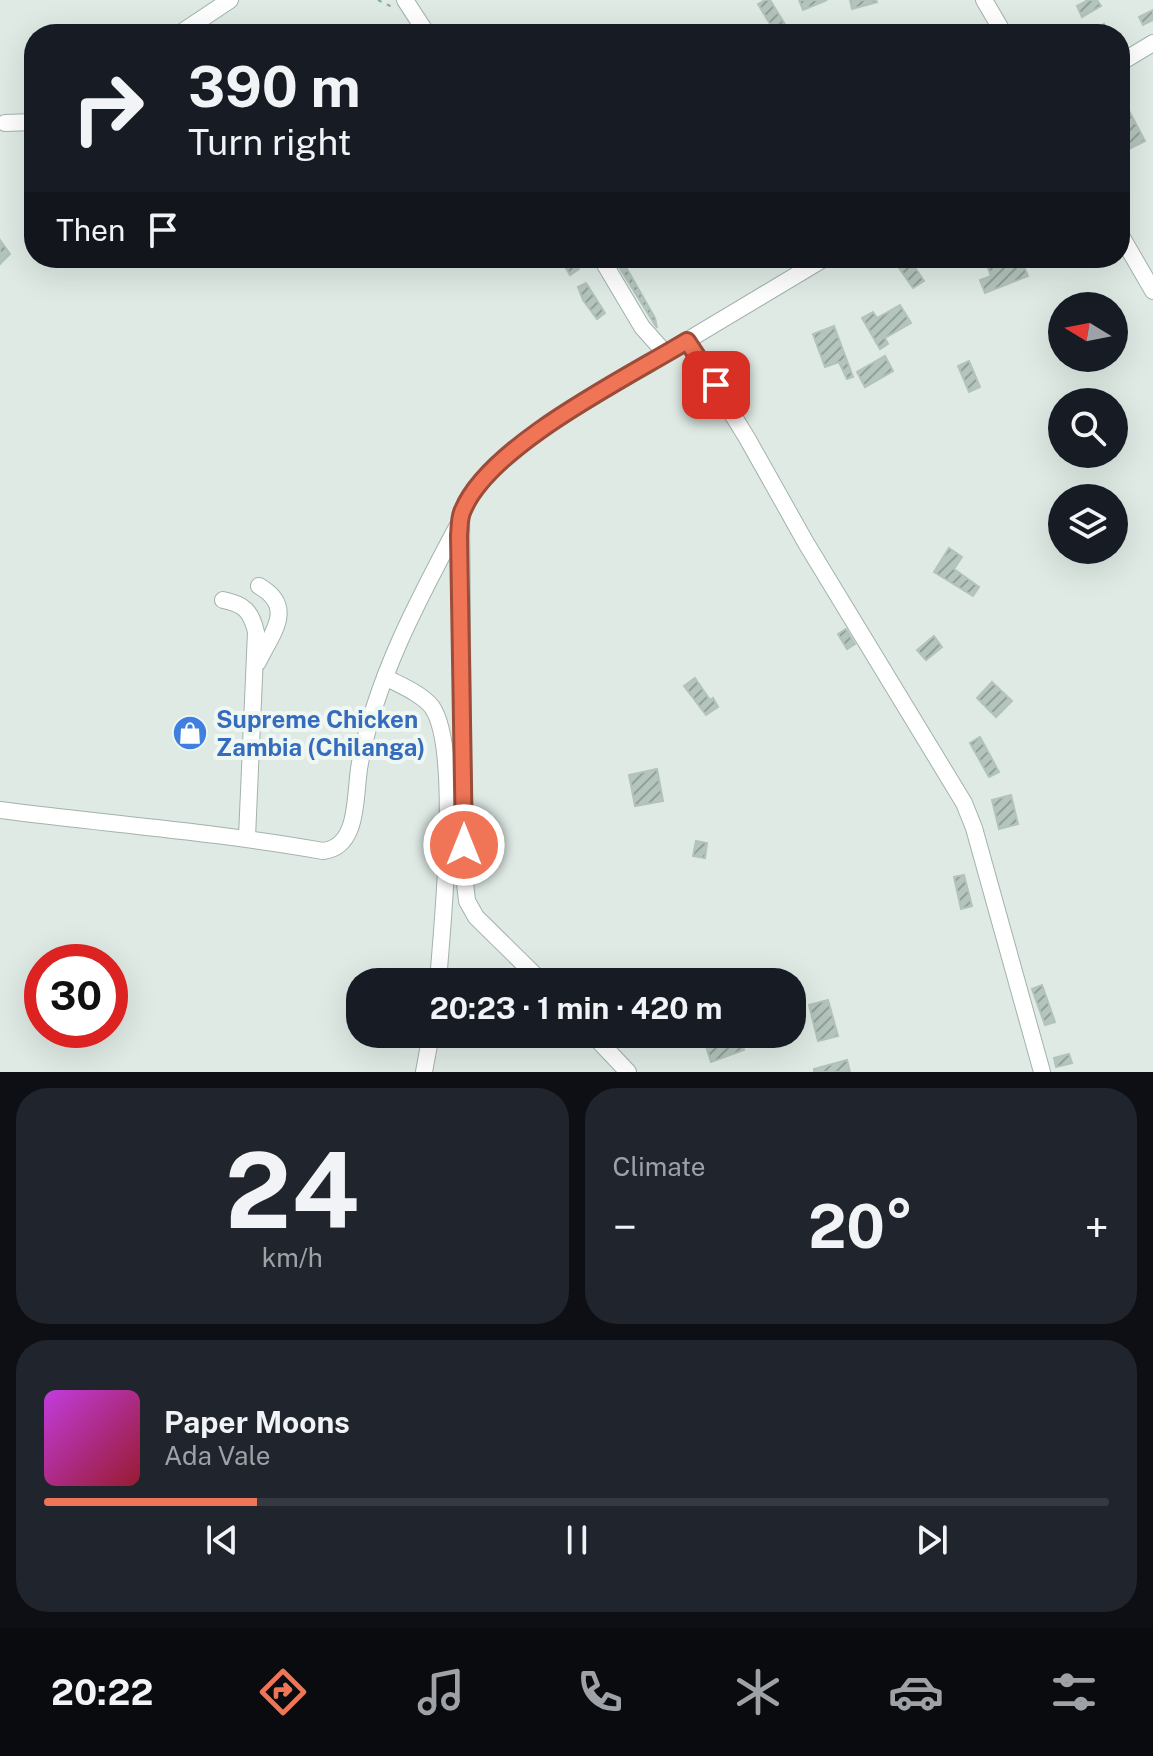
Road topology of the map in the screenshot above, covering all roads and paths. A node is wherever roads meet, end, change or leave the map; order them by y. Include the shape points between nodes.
1 (230, 0) edge
2 (405, 0) edge
3 (984, 0) edge
4 (194, 24) edge
5 (421, 24) edge
6 (998, 24) edge
7 (1153, 43) edge
8 (1130, 57) edge
9 (24, 122) edge
10 (5, 123) dead end
11 (1130, 251) edge
12 (607, 268) edge
13 (808, 268) edge
14 (1153, 291) edge
15 (687, 341) junction
16 (666, 354) junction
17 (460, 522) junction
18 (259, 586) dead end
19 (223, 600) dead end
20 (255, 668) junction
21 (385, 677) junction
22 (0, 810) edge
23 (247, 837) junction
24 (439, 968) edge
25 (528, 968) edge
26 (428, 1048) edge
27 (605, 1048) edge
28 (424, 1072) edge
29 (628, 1072) edge
30 (1042, 1072) edge

1 - 4 street
2 - 5 street
3 - 6 street
7 - 8 street
9 - 10 street
11 - 14 street
12 - 16 street via 642,327
13 - 15 street
15 - 16 street
15 - 30 street via 964,803
16 - 17 street via 523,442 469,499
17 - 21 street via 412,612
17 - 25 street via 467,901 476,917
18 - 20 street via 278,602 280,614
19 - 20 street via 238,603 252,616
20 - 23 street
21 - 23 street via 359,764 350,833 340,846 323,851
21 - 24 street via 428,702 444,739 447,824
22 - 23 street
26 - 28 street
27 - 29 street

